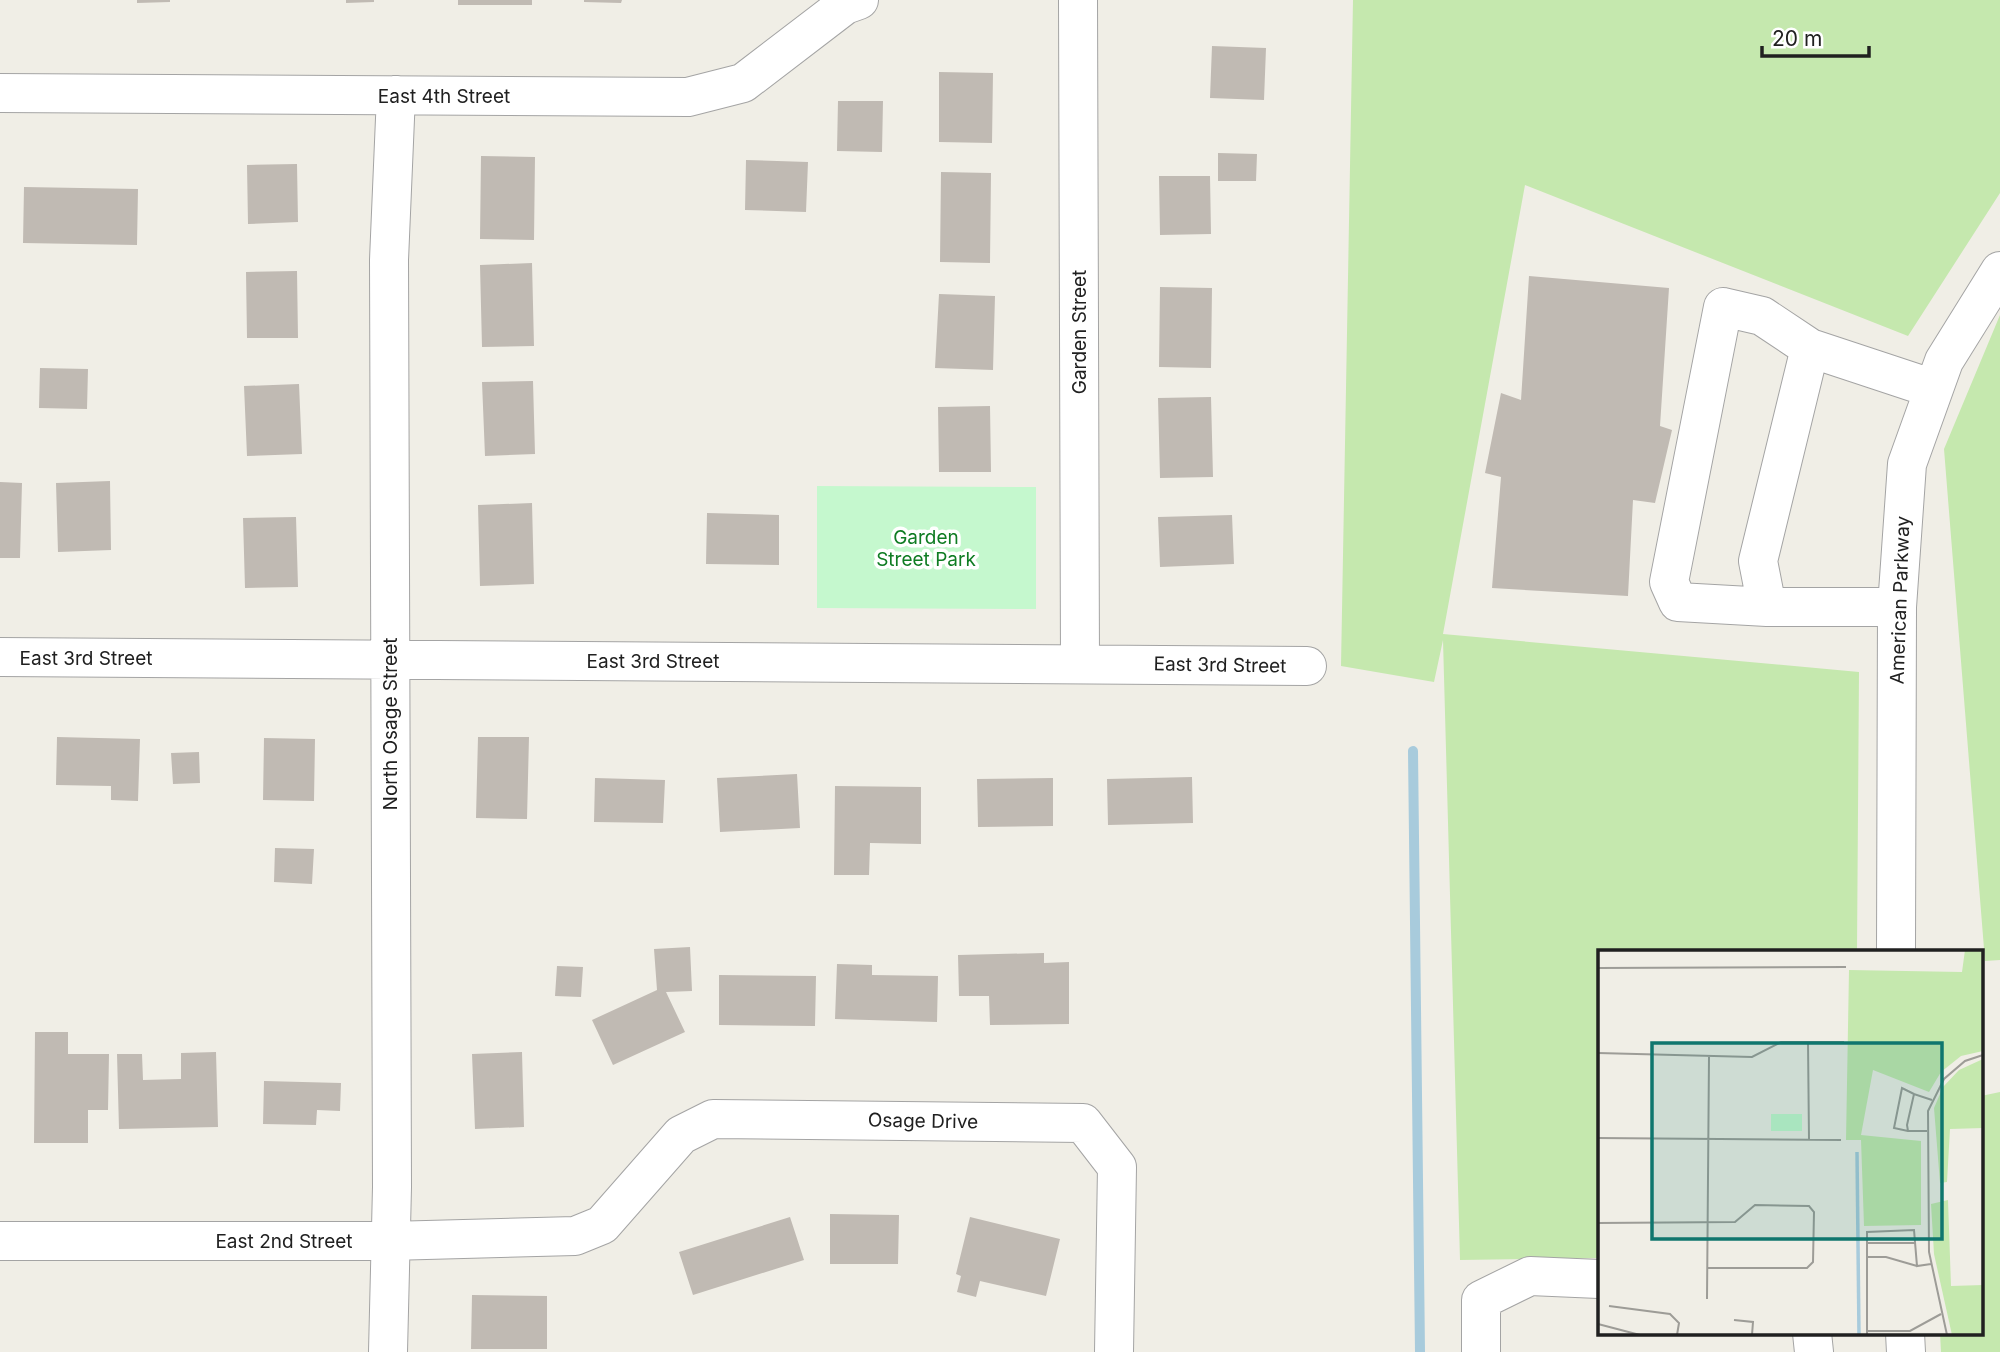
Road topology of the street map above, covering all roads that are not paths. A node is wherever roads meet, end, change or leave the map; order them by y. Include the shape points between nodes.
1 (859, 0) edge
2 (1078, 0) edge
3 (0, 93) edge
4 (396, 96) junction
5 (2000, 271) edge
6 (1810, 348) junction
7 (1934, 389) junction
8 (1767, 607) junction
9 (1897, 607) junction
10 (0, 657) edge
11 (389, 659) junction
12 (1080, 663) junction
13 (1307, 666) dead end
14 (1896, 950) edge
15 (568, 1236) joint
16 (0, 1241) edge
17 (389, 1241) junction
18 (1598, 1279) edge
19 (1812, 1334) edge
20 (1905, 1334) edge
21 (388, 1352) edge
22 (1114, 1352) edge
23 (1481, 1352) edge
24 (1814, 1352) edge
25 (1906, 1352) edge

1 - 4 street, East 4th Street via 845,5 743,83 688,97
2 - 12 street, Garden Street
3 - 4 street, East 4th Street
4 - 11 street, North Osage Street via 389,260
5 - 7 street, American Parkway via 1944,360
6 - 7 street
6 - 8 street via 1758,561
6 - 8 street via 1762,316 1723,307 1669,582 1678,602
7 - 9 street, American Parkway via 1907,464
8 - 9 street
9 - 14 street, American Parkway
10 - 11 street, East 3rd Street
11 - 12 street, East 3rd Street
11 - 17 street, North Osage Street
12 - 13 street, East 3rd Street
15 - 17 street, East 2nd Street
15 - 22 street, Osage Drive via 602,1225 681,1135 713,1119 1083,1123 1117,1167
16 - 17 street, East 2nd Street
17 - 21 street, North Osage Street
18 - 23 street via 1530,1276 1481,1300
19 - 24 street
20 - 25 street

